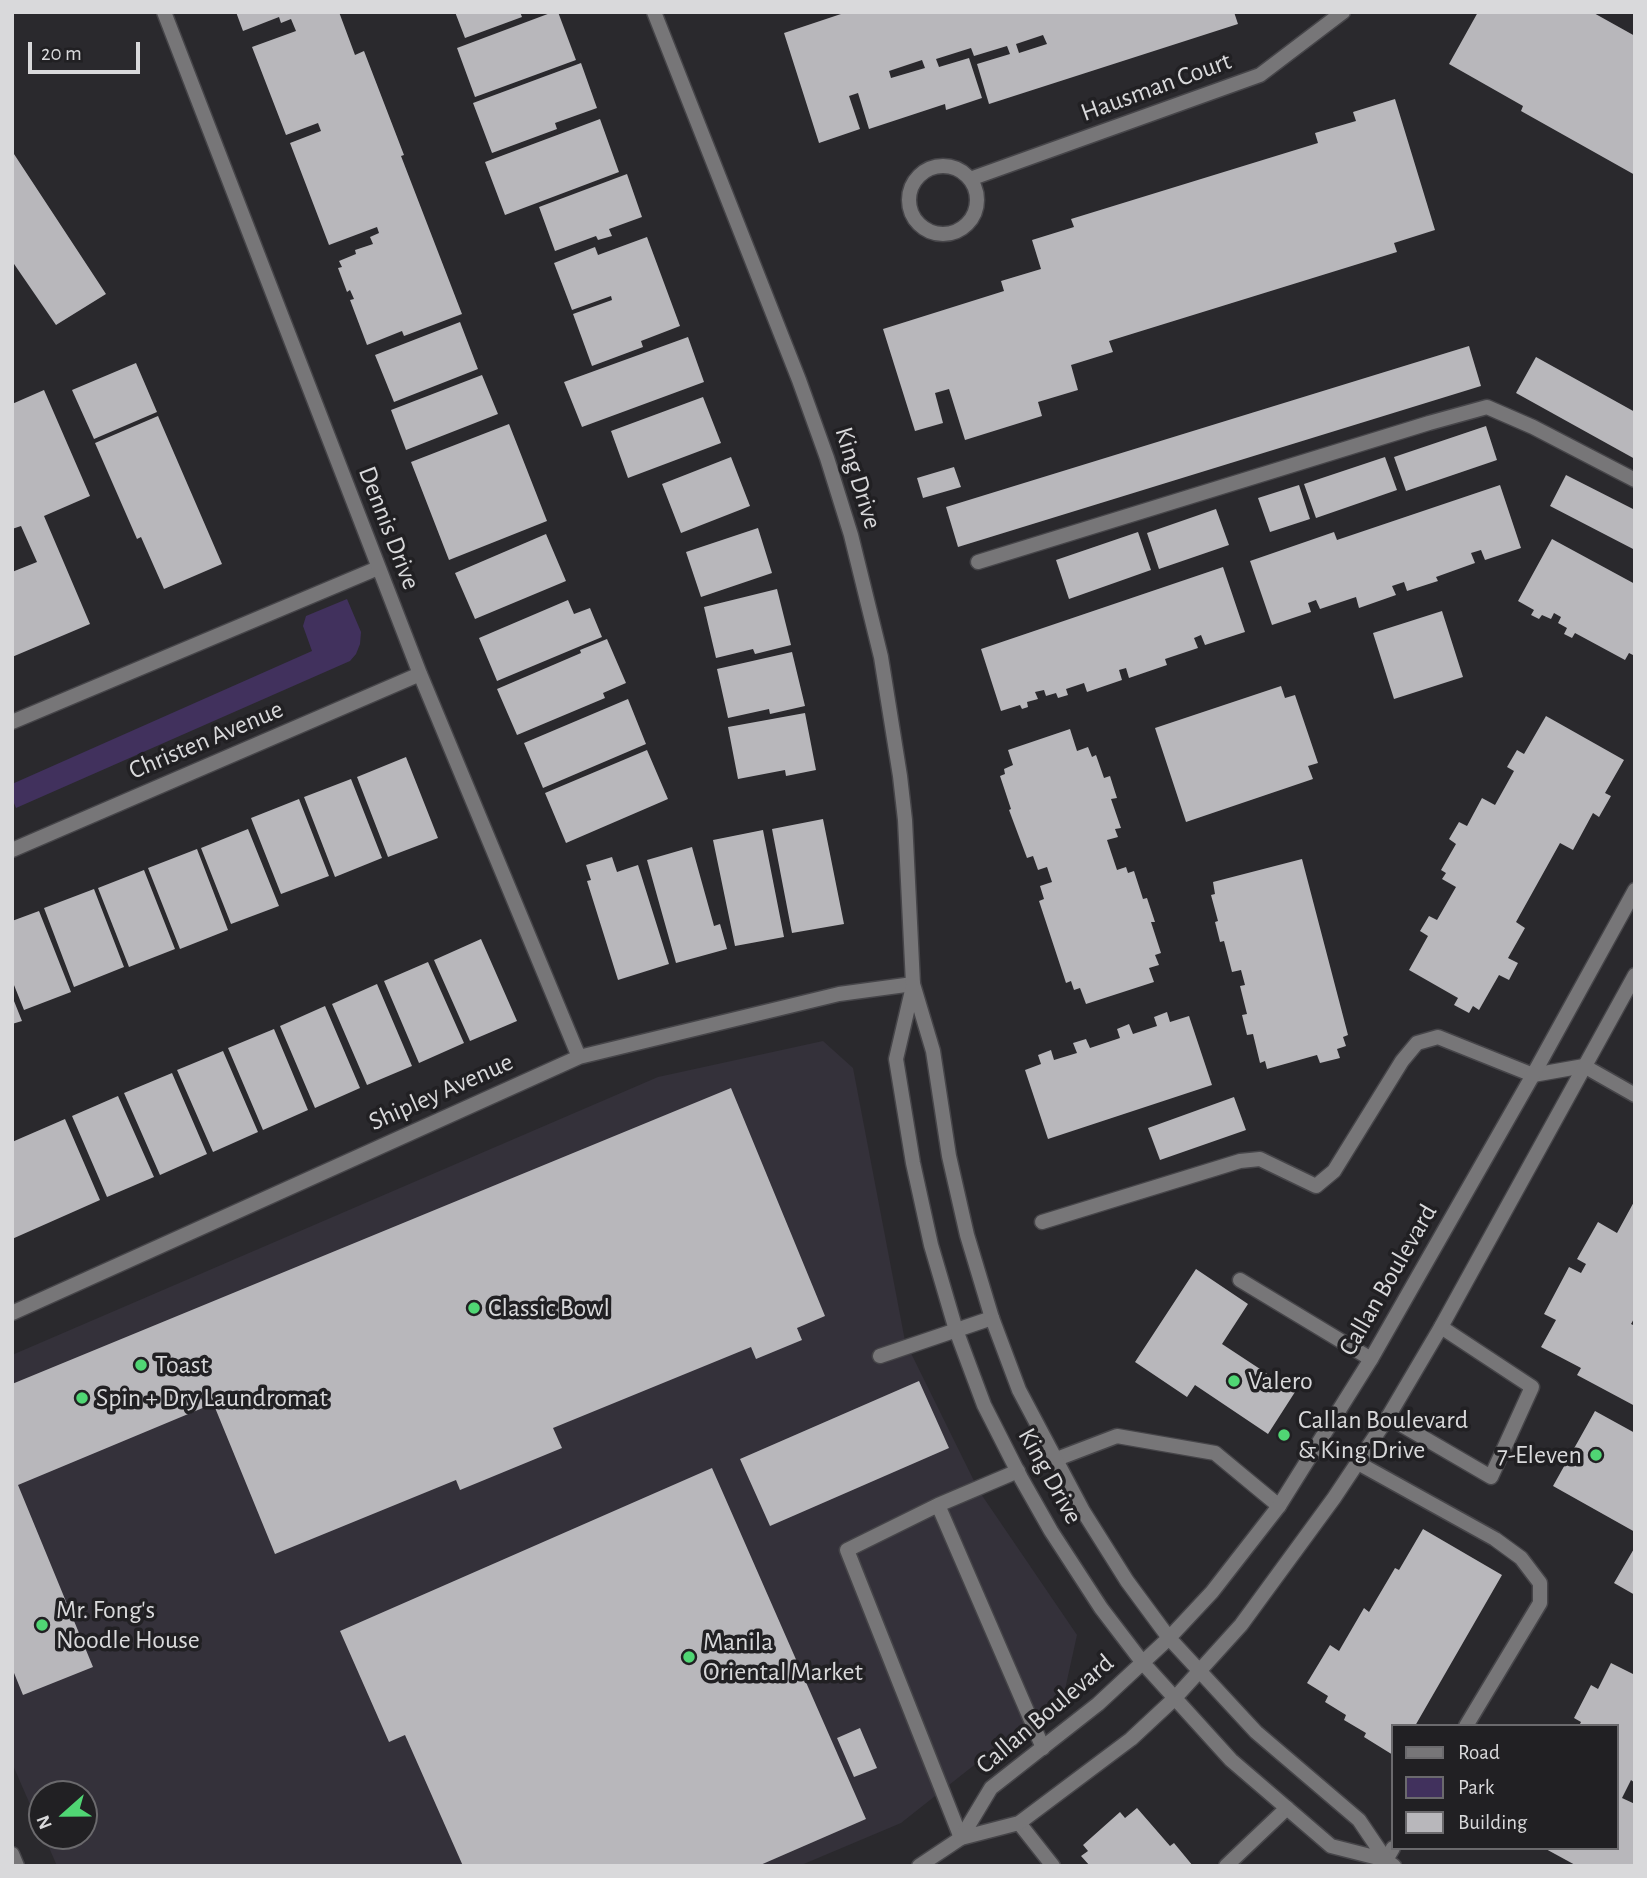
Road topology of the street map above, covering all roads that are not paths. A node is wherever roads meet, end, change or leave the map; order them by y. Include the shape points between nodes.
1 (164, 12) edge
2 (654, 12) edge
3 (1343, 12) edge
4 (970, 179) junction
5 (1635, 480) edge
6 (978, 562) dead end
7 (378, 568) junction
8 (420, 674) junction
9 (12, 722) edge
10 (12, 850) edge
11 (1635, 890) edge
12 (1635, 975) edge
13 (913, 984) junction
14 (579, 1056) junction
15 (1584, 1066) junction
16 (1533, 1074) junction
17 (1635, 1095) edge
18 (1042, 1222) dead end
19 (1240, 1280) dead end
20 (12, 1313) edge
21 (992, 1318) junction
22 (1441, 1327) junction
23 (956, 1331) junction
24 (880, 1356) dead end
25 (1371, 1359) junction
26 (1388, 1417) junction
27 (1054, 1460) junction
28 (1359, 1462) junction
29 (1018, 1471) junction
30 (938, 1506) junction
31 (1279, 1506) junction
32 (1168, 1638) junction
33 (1143, 1663) junction
34 (1198, 1672) junction
35 (1174, 1699) junction
36 (1467, 1724) edge
37 (1043, 1748) junction
38 (1287, 1808) junction
39 (1019, 1823) junction
40 (961, 1838) junction
41 (12, 1854) edge
42 (1391, 1858) edge
43 (17, 1866) edge
44 (919, 1866) edge
45 (1053, 1866) edge
46 (1226, 1866) edge

1 - 7 street, Dennis Drive
2 - 13 street, King Drive via 799,380 853,545 881,657 900,776
3 - 4 street, Hausman Court via 1260,75
4 - 4 street via 948,166 922,172 908,196 915,221 939,234 964,228 977,205
5 - 6 street via 1487,407
7 - 8 street, Dennis Drive
7 - 9 street
8 - 10 street, Christen Avenue
8 - 14 street, Dennis Drive
11 - 16 street, Callan Boulevard
12 - 15 street, Callan Boulevard
13 - 14 street, Shipley Avenue via 839,994
13 - 21 street, King Drive via 933,1051 967,1235
13 - 23 street, King Drive via 896,1059 931,1245
14 - 20 street, Shipley Avenue
15 - 16 street
15 - 17 street
15 - 22 street, Callan Boulevard
16 - 18 street via 1438,1037 1417,1043 1334,1171 1316,1186 1260,1159 1240,1161
16 - 25 street, Callan Boulevard
19 - 25 street
21 - 23 street
21 - 27 street, King Drive via 1018,1390
22 - 26 street, Callan Boulevard
22 - 26 street via 1532,1387 1491,1478
23 - 24 street
23 - 29 street, King Drive via 984,1405
25 - 31 street, Callan Boulevard
26 - 28 street, Callan Boulevard
27 - 31 street via 1117,1436 1215,1453
27 - 32 street, King Drive via 1127,1581
28 - 34 street, Callan Boulevard via 1241,1625
28 - 36 street via 1495,1539 1521,1558 1540,1583 1540,1603
29 - 30 street
29 - 33 street, King Drive via 1101,1608
30 - 37 street
30 - 40 street via 846,1550
31 - 32 street, Callan Boulevard via 1212,1592
32 - 33 street, Callan Boulevard
32 - 34 street, King Drive
33 - 35 street, King Drive
33 - 37 street, Callan Boulevard
34 - 35 street, Callan Boulevard
34 - 42 street, King Drive via 1256,1732 1360,1820
35 - 38 street, King Drive via 1231,1760
35 - 39 street, Callan Boulevard via 1130,1739
37 - 40 street, Callan Boulevard via 991,1788
38 - 42 street, King Drive via 1331,1846
38 - 46 street
39 - 40 street, Callan Boulevard
39 - 45 street
40 - 44 street, Callan Boulevard
41 - 43 street

